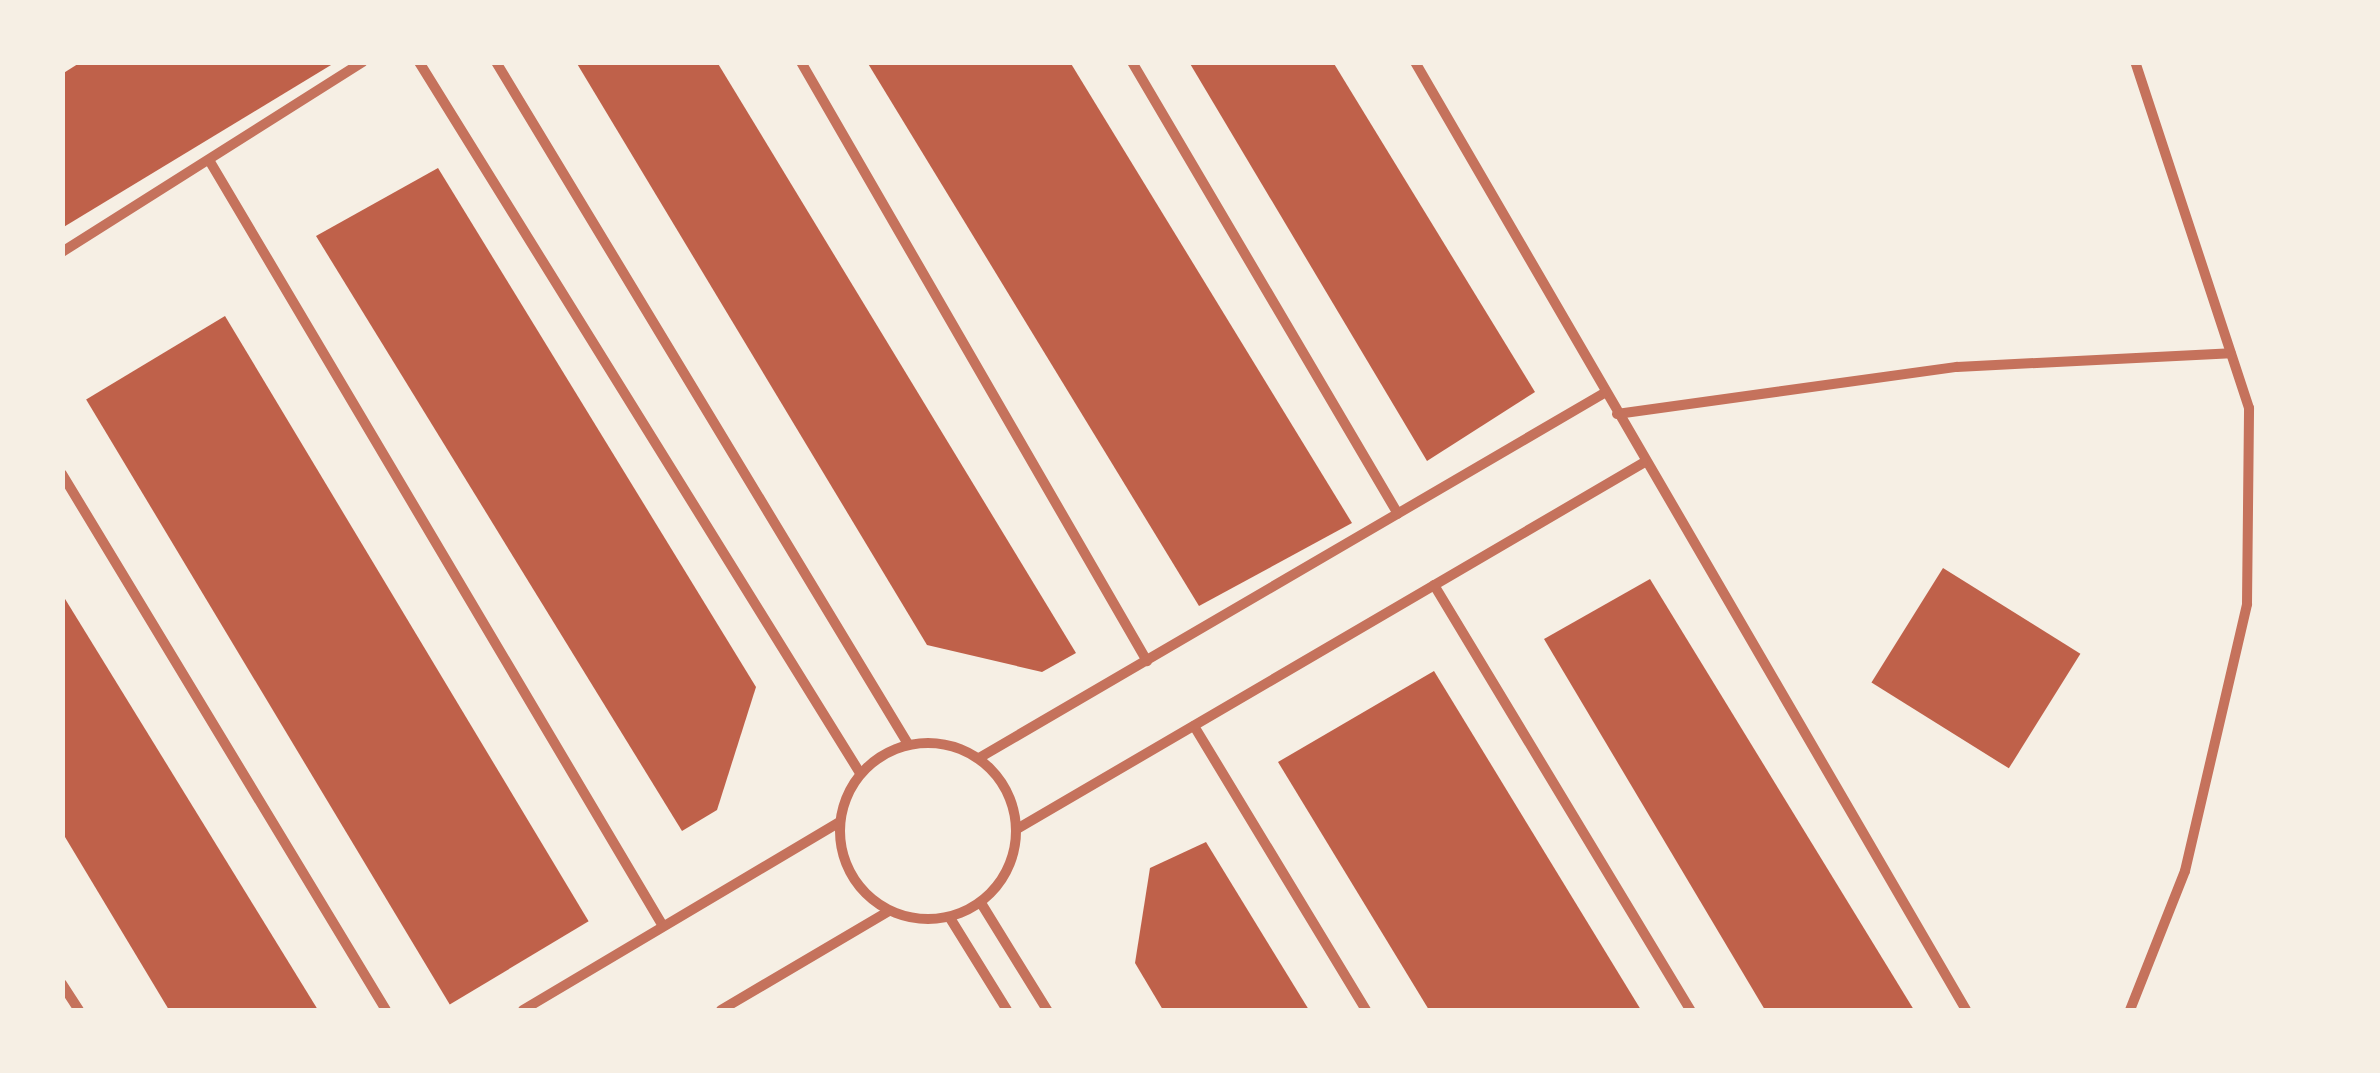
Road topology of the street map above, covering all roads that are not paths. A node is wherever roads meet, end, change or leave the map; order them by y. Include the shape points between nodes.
1 (363, 62) edge
2 (419, 62) edge
3 (496, 62) edge
4 (801, 62) edge
5 (1132, 62) edge
6 (1415, 62) edge
7 (2135, 62) edge
8 (209, 160) junction
9 (62, 252) edge
10 (2231, 353) junction
11 (1606, 392) junction
12 (1618, 414) junction
13 (1643, 462) junction
14 (62, 474) edge
15 (1398, 514) junction
16 (1434, 585) junction
17 (1147, 661) junction
18 (1194, 726) junction
19 (908, 744) junction
20 (979, 758) junction
21 (860, 773) junction
22 (839, 822) junction
23 (1017, 829) junction
24 (981, 902) junction
25 (888, 911) junction
26 (950, 918) junction
27 (663, 926) junction
28 (62, 984) edge
29 (79, 1010) edge
30 (386, 1010) edge
31 (523, 1010) edge
32 (721, 1010) edge
33 (1007, 1010) edge
34 (1047, 1010) edge
35 (1366, 1010) edge
36 (1690, 1010) edge
37 (1966, 1010) edge
38 (2130, 1010) edge

1 - 8 street
2 - 21 street
3 - 19 street
4 - 17 street
5 - 15 street
6 - 11 street
7 - 10 street
8 - 9 street
8 - 27 street
10 - 12 street via 1957,368
10 - 38 street via 2249,408 2247,604 2184,870
11 - 12 street
11 - 15 street
12 - 13 street
13 - 16 street
13 - 37 street
14 - 30 street
15 - 17 street
16 - 18 street
16 - 36 street
17 - 20 street
18 - 23 street
18 - 35 street
19 - 20 street via 957,746
19 - 21 street
20 - 23 street via 998,777
21 - 22 street
22 - 25 street via 842,858 860,889
22 - 27 street
23 - 24 street via 1001,882
24 - 26 street
24 - 34 street
25 - 26 street via 918,920
25 - 32 street
26 - 33 street
27 - 31 street
28 - 29 street

